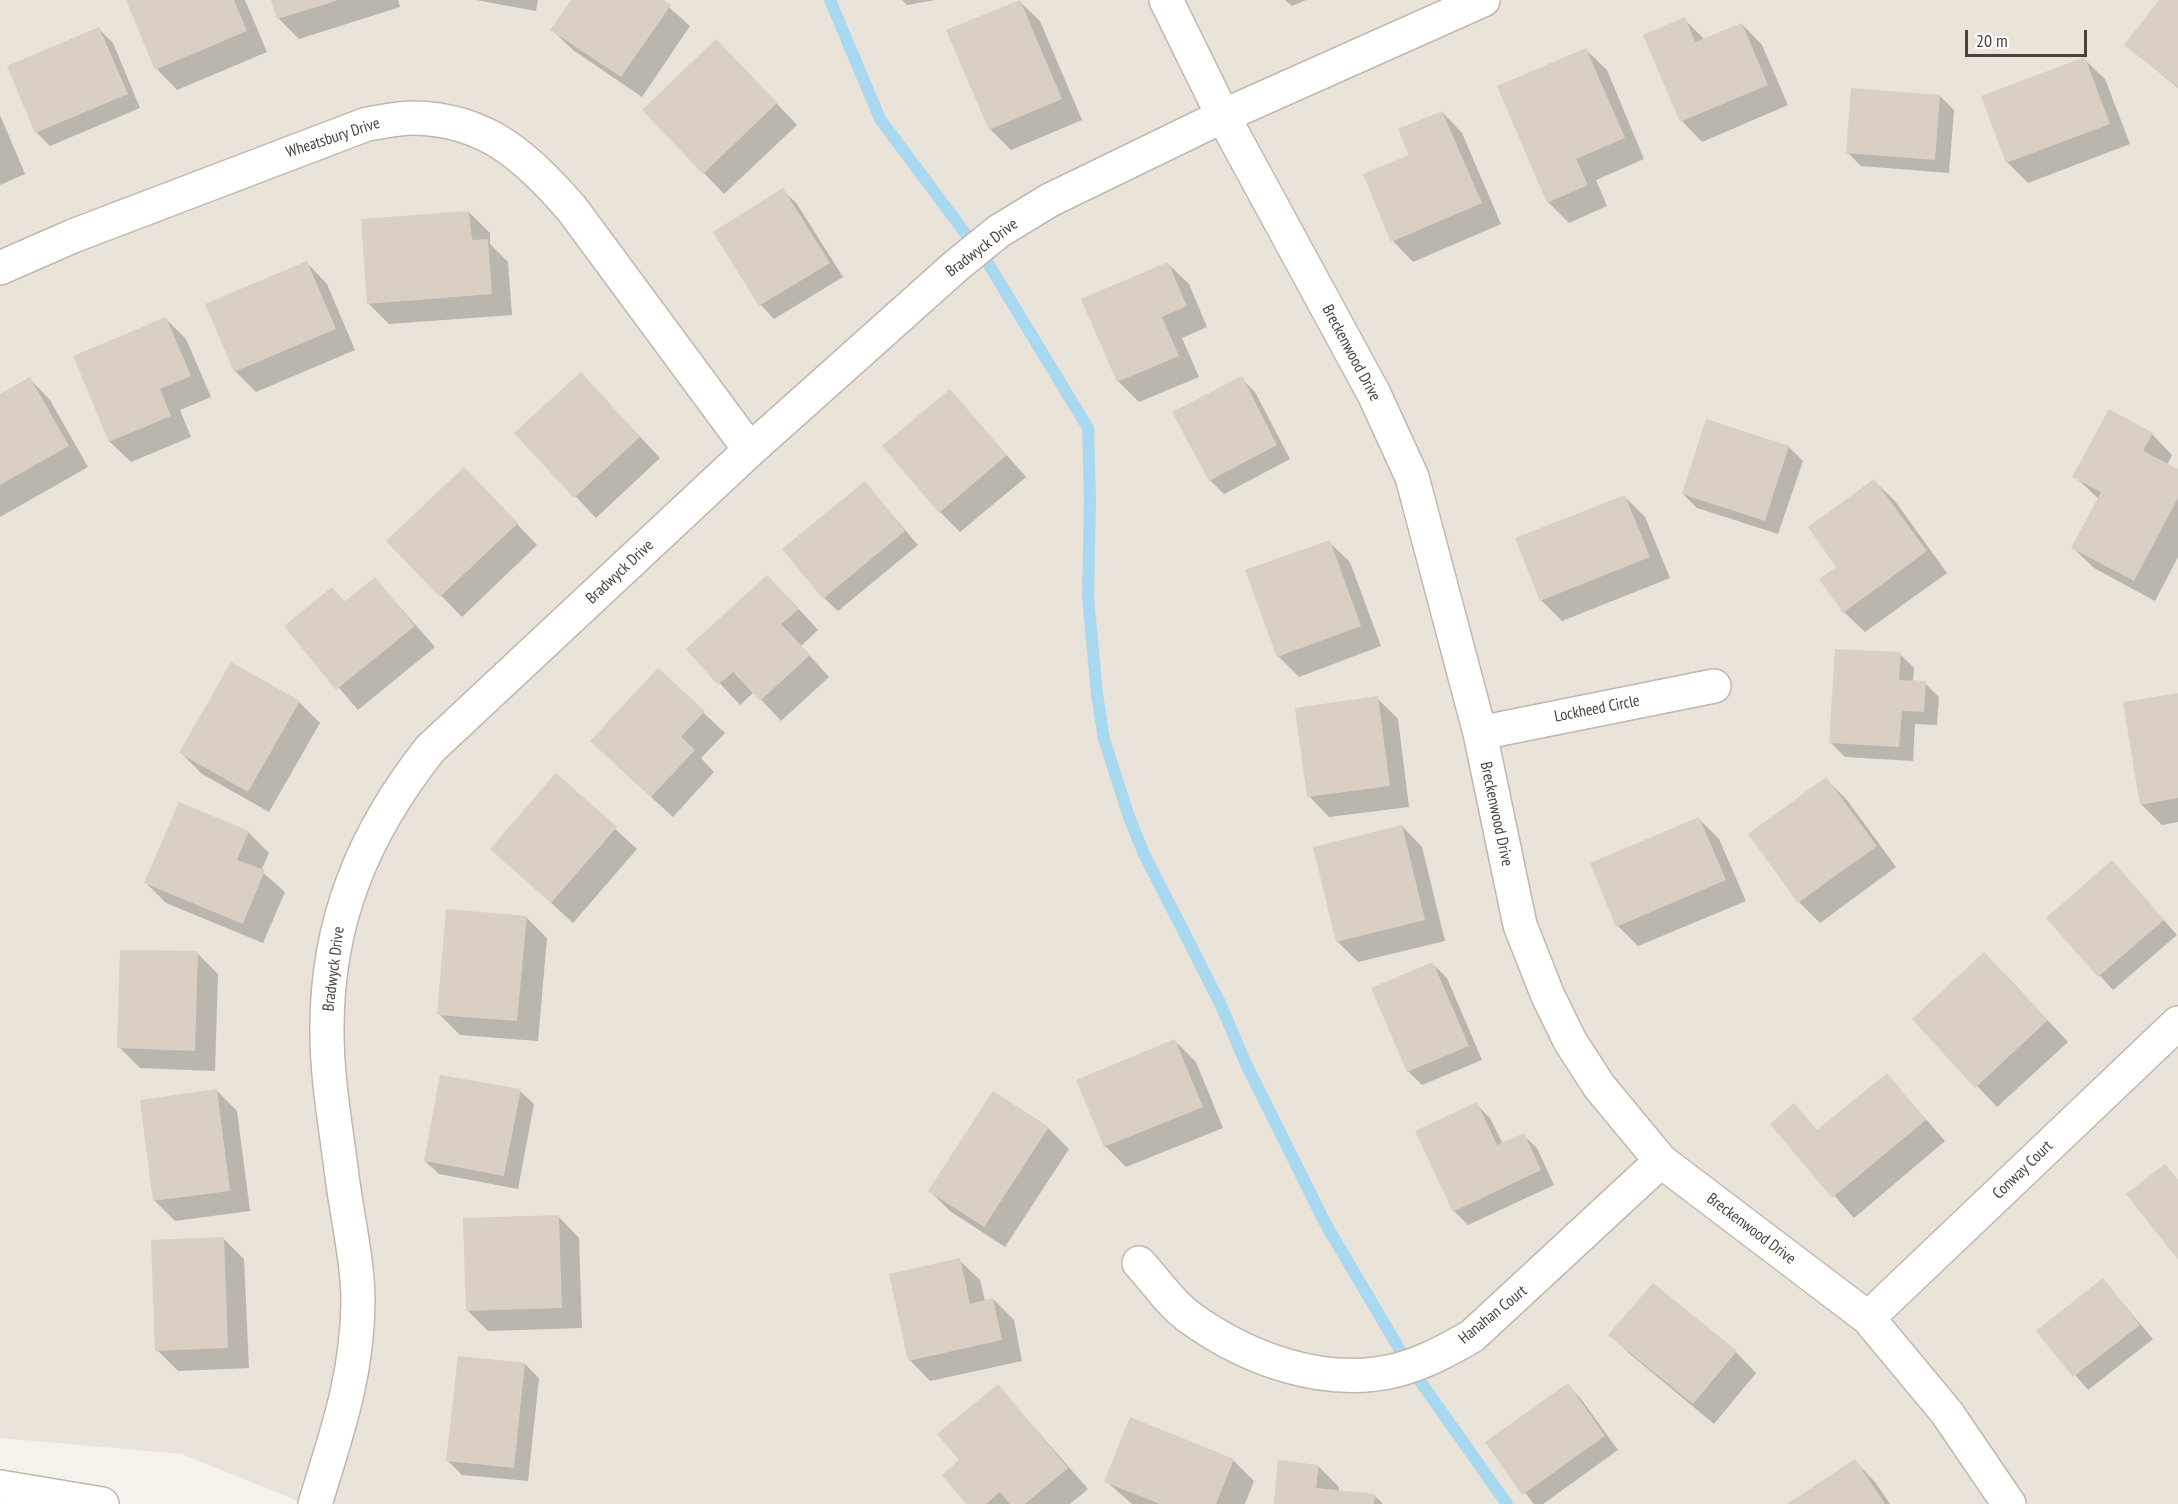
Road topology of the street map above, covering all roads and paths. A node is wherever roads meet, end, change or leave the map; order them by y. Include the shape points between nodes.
1 (1166, 0) edge
2 (1483, 0) edge
3 (1223, 116) junction
4 (0, 268) edge
5 (750, 450) junction
6 (1714, 686) dead end
7 (1480, 733) junction
8 (2178, 1023) edge
9 (1661, 1161) junction
10 (1139, 1263) dead end
11 (1868, 1318) junction
12 (0, 1487) edge
13 (102, 1504) edge
14 (315, 1504) edge
15 (2009, 1504) edge

1 - 3 street, Breckenwood Drive
2 - 3 street, Bradwyck Drive
3 - 5 street, Bradwyck Drive via 1050,200 999,231
3 - 7 street, Breckenwood Drive via 1374,394 1412,477
4 - 5 street, Wheatsbury Drive via 367,124 411,118 445,121 482,132 518,152 544,177 572,209
5 - 14 street, Bradwyck Drive via 430,749 401,785 359,862 334,946 327,1031 329,1078 358,1298 357,1342 346,1406
6 - 7 street, Lockheed Circle
7 - 9 street, Breckenwood Drive via 1520,925 1540,978 1570,1041 1599,1086
8 - 11 street, Conway Court
9 - 10 street, Hanahan Court via 1472,1336 1436,1357 1396,1370 1326,1374 1242,1350 1187,1316
9 - 11 street, Breckenwood Drive
11 - 15 street, Breckenwood Drive via 1947,1413
12 - 13 street

